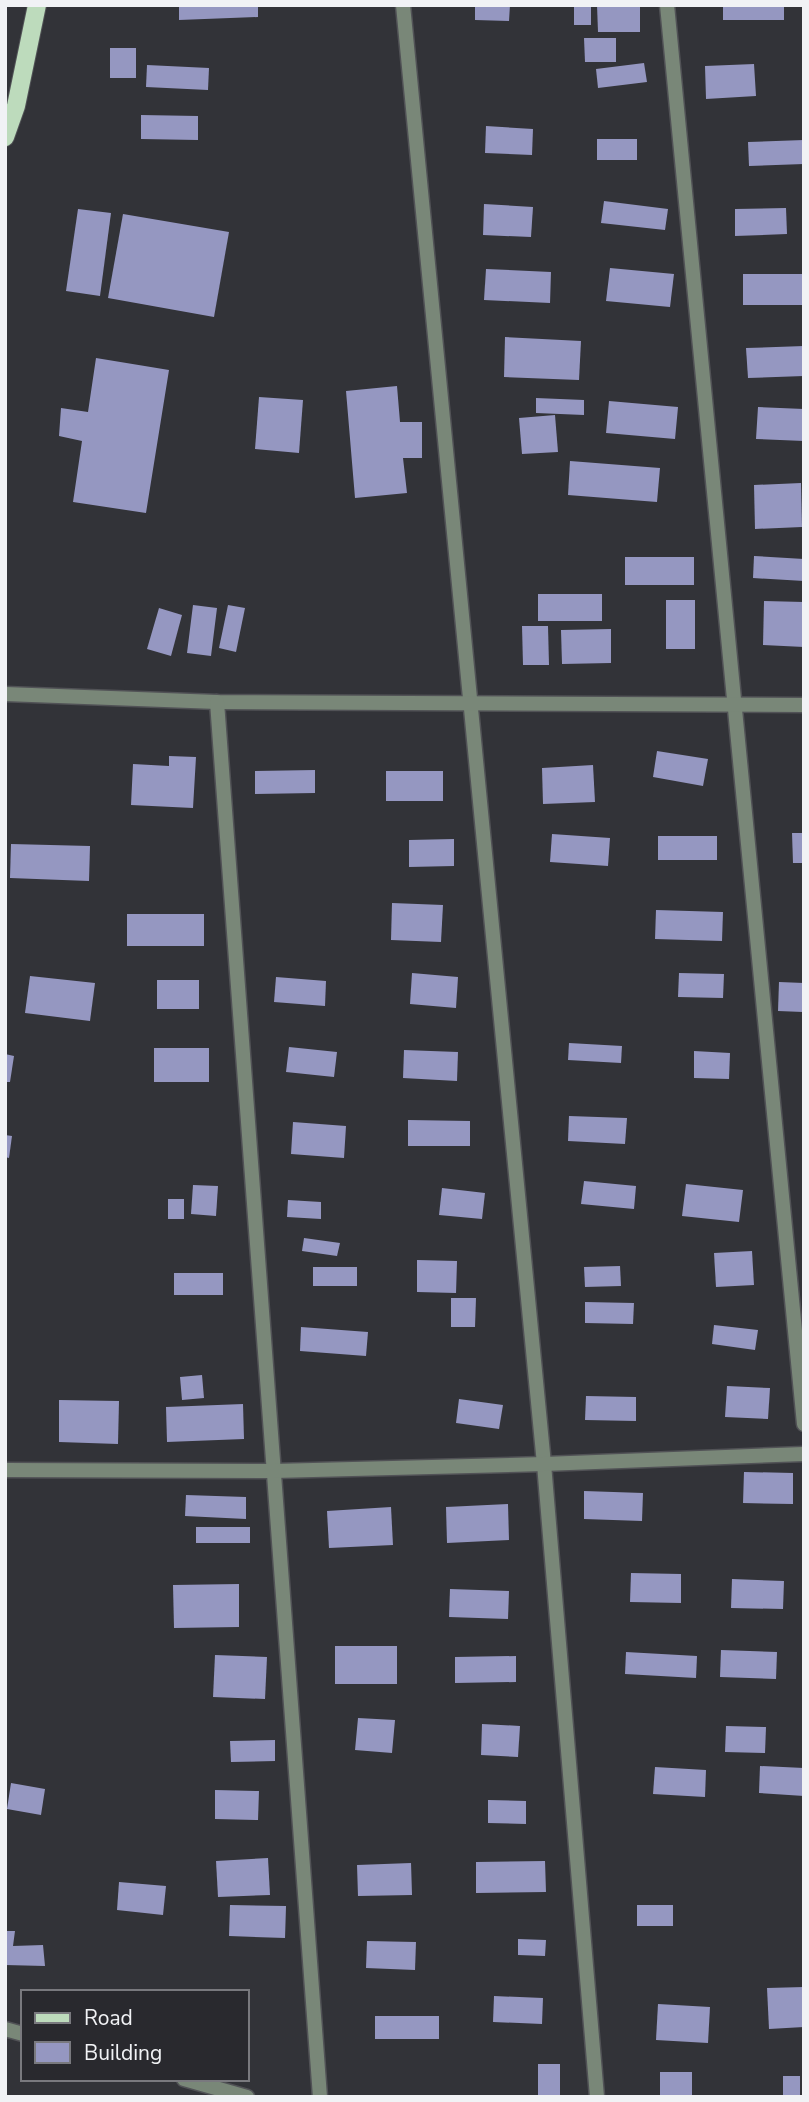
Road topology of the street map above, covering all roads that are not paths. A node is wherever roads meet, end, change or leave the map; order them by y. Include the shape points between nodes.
1 (37, 5) edge
2 (402, 5) edge
3 (667, 5) edge
4 (5, 137) edge
5 (5, 694) edge
6 (217, 702) junction
7 (472, 704) junction
8 (804, 705) edge
9 (736, 706) junction
10 (804, 1424) edge
11 (804, 1454) edge
12 (544, 1465) junction
13 (5, 1470) edge
14 (274, 1471) junction
15 (191, 2081) edge
16 (247, 2097) edge
17 (320, 2097) edge
18 (597, 2097) edge

1 - 4 main road
2 - 7 street
3 - 9 street
5 - 6 street
6 - 7 street
6 - 14 street
7 - 9 street
7 - 12 street
8 - 9 street
9 - 10 street
11 - 12 street
12 - 14 street
12 - 18 street
13 - 14 street
14 - 17 street
15 - 16 street

